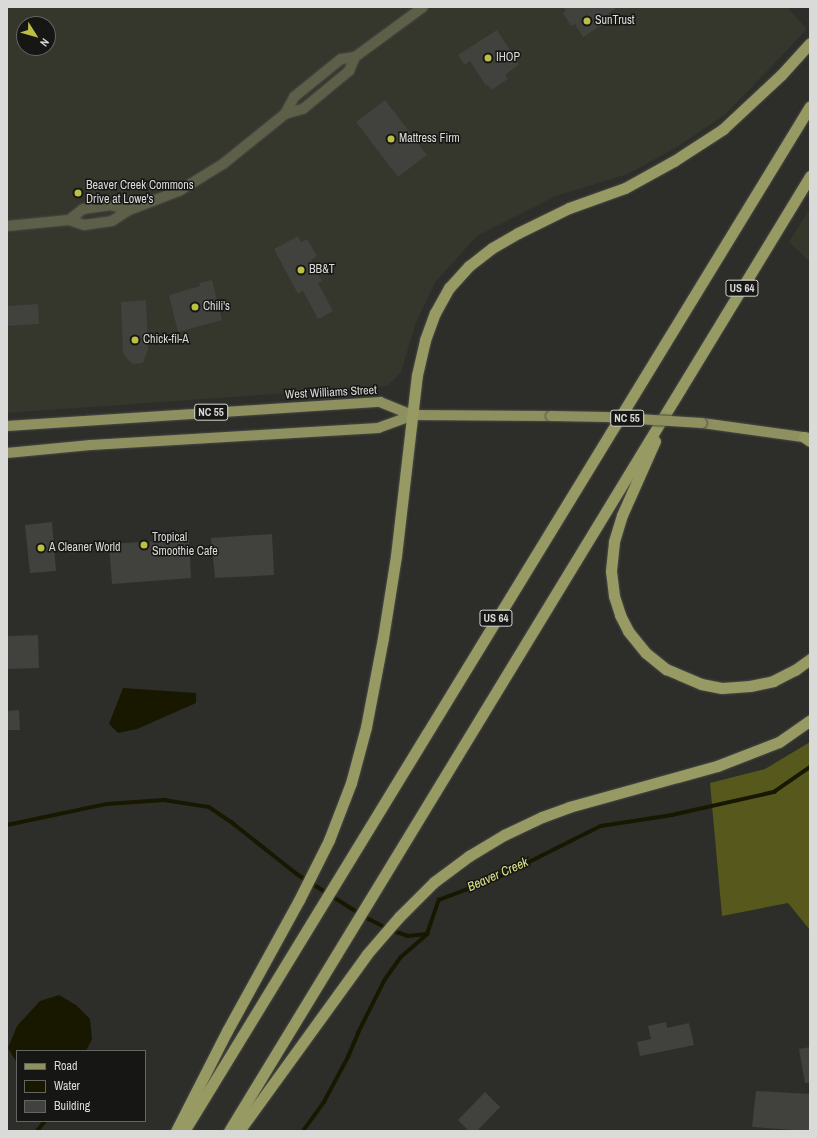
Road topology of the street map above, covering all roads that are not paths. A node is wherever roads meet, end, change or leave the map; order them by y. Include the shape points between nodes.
1 (423, 7) edge
2 (810, 43) edge
3 (355, 57) junction
4 (810, 106) edge
5 (285, 114) junction
6 (810, 176) edge
7 (129, 210) junction
8 (69, 220) junction
9 (7, 226) edge
10 (674, 399) junction
11 (413, 415) junction
12 (7, 426) edge
13 (808, 439) edge
14 (7, 453) edge
15 (810, 659) edge
16 (810, 720) edge
17 (176, 1131) edge
18 (183, 1131) edge
19 (229, 1131) edge
20 (239, 1131) edge

1 - 3 street
2 - 11 highway via 781,75 723,129 674,161 625,188 568,208 518,233 492,248 469,266 449,288 435,313 425,340 417,375
3 - 5 street via 349,71 304,109
3 - 5 street via 341,59 294,96
4 - 18 highway, US 64
5 - 7 street via 209,174 179,191
6 - 10 highway, US 64
7 - 8 street via 112,221 84,225
7 - 8 street via 111,205 83,209
8 - 9 street
10 - 15 highway via 622,515 614,542 611,571 614,596 628,631 646,653 666,669 701,684 722,688 773,681
10 - 19 highway, US 64
11 - 12 main road, West Williams Street / NC 55 via 380,402
11 - 13 main road, NC 55, bridge via 606,417 726,425
11 - 14 main road, NC 55 via 378,428 91,445
11 - 17 highway via 383,638 366,727 351,783 329,840 299,900
16 - 20 highway via 778,742 717,766 569,807 542,817 504,835 469,856 434,882 398,917 367,954

